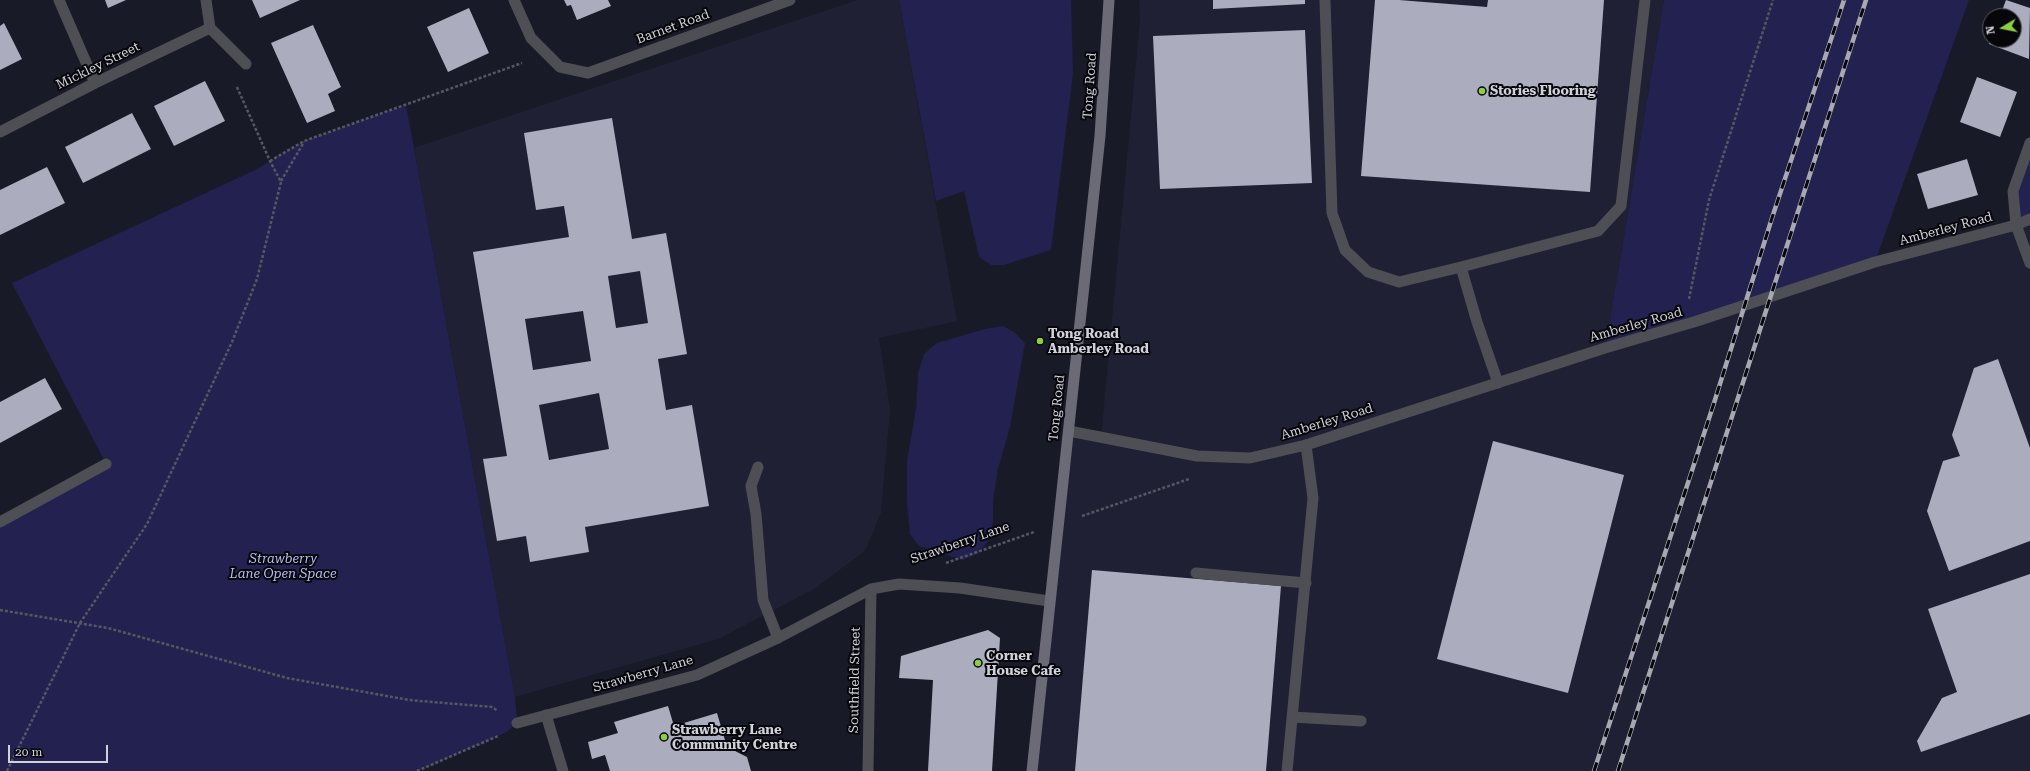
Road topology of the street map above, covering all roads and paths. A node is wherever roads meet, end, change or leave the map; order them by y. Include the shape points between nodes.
1 (59, 0) edge
2 (206, 0) edge
3 (514, 0) edge
4 (790, 0) edge
5 (1109, 0) edge
6 (1325, 0) edge
7 (1645, 0) edge
8 (1772, 0) edge
9 (210, 28) junction
10 (547, 54) junction
11 (246, 64) dead end
12 (95, 83) junction
13 (235, 84) dead end
14 (0, 132) edge
15 (304, 141) junction
16 (2030, 143) edge
17 (270, 161) junction
18 (281, 182) junction
19 (2030, 219) edge
20 (2016, 225) junction
21 (2030, 263) edge
22 (1461, 267) junction
23 (1684, 325) junction
24 (1498, 383) junction
25 (1069, 431) junction
26 (1306, 445) junction
27 (106, 464) dead end
28 (758, 467) dead end
29 (1191, 478) dead end
30 (0, 522) edge
31 (1058, 524) junction
32 (938, 565) dead end
33 (1196, 573) dead end
34 (1306, 583) junction
35 (871, 589) junction
36 (1049, 601) junction
37 (0, 610) edge
38 (80, 623) junction
39 (778, 638) junction
40 (546, 715) junction
41 (1292, 717) junction
42 (1361, 721) dead end
43 (518, 723) junction
44 (7, 771) edge
45 (417, 771) edge
46 (563, 771) edge
47 (868, 771) edge
48 (1032, 771) edge
49 (1287, 771) edge

1 - 12 street
2 - 9 street
3 - 10 street via 531,38
4 - 10 street, Barnet Road via 588,72 560,67
5 - 25 main road, Tong Road via 1100,136
6 - 22 street via 1332,213 1345,250 1368,272 1399,282
7 - 22 street via 1621,206 1598,231
8 - 23 path via 1709,200
9 - 11 street
9 - 12 street, Mickley Street
10 - 15 path
12 - 14 street, Mickley Street
13 - 17 path
15 - 17 path
15 - 18 path
16 - 20 street via 2013,191
17 - 18 path
18 - 38 path via 257,279 232,342 147,524
19 - 20 street, Amberley Road
20 - 21 street
20 - 23 street, Amberley Road via 1875,262
22 - 24 street
23 - 24 street, Amberley Road
24 - 26 street, Amberley Road
25 - 26 street, Amberley Road via 1198,456 1250,458
25 - 31 main road, Tong Road
26 - 34 street via 1313,498
27 - 30 street
28 - 39 street via 751,486 756,514 763,600
29 - 31 path
31 - 32 path, Strawberry Lane
31 - 36 main road, Tong Road
33 - 34 street
34 - 41 street
35 - 36 street, Strawberry Lane via 899,584 960,588
35 - 39 street, Strawberry Lane
35 - 47 street, Southfield Street
36 - 48 main road, Tong Road
37 - 38 path
38 - 43 path via 108,628 286,678 409,700 492,707
38 - 44 path
39 - 40 street, Strawberry Lane via 697,674
40 - 43 street, Strawberry Lane
40 - 46 street
41 - 42 street
41 - 49 street
43 - 45 path via 505,733

